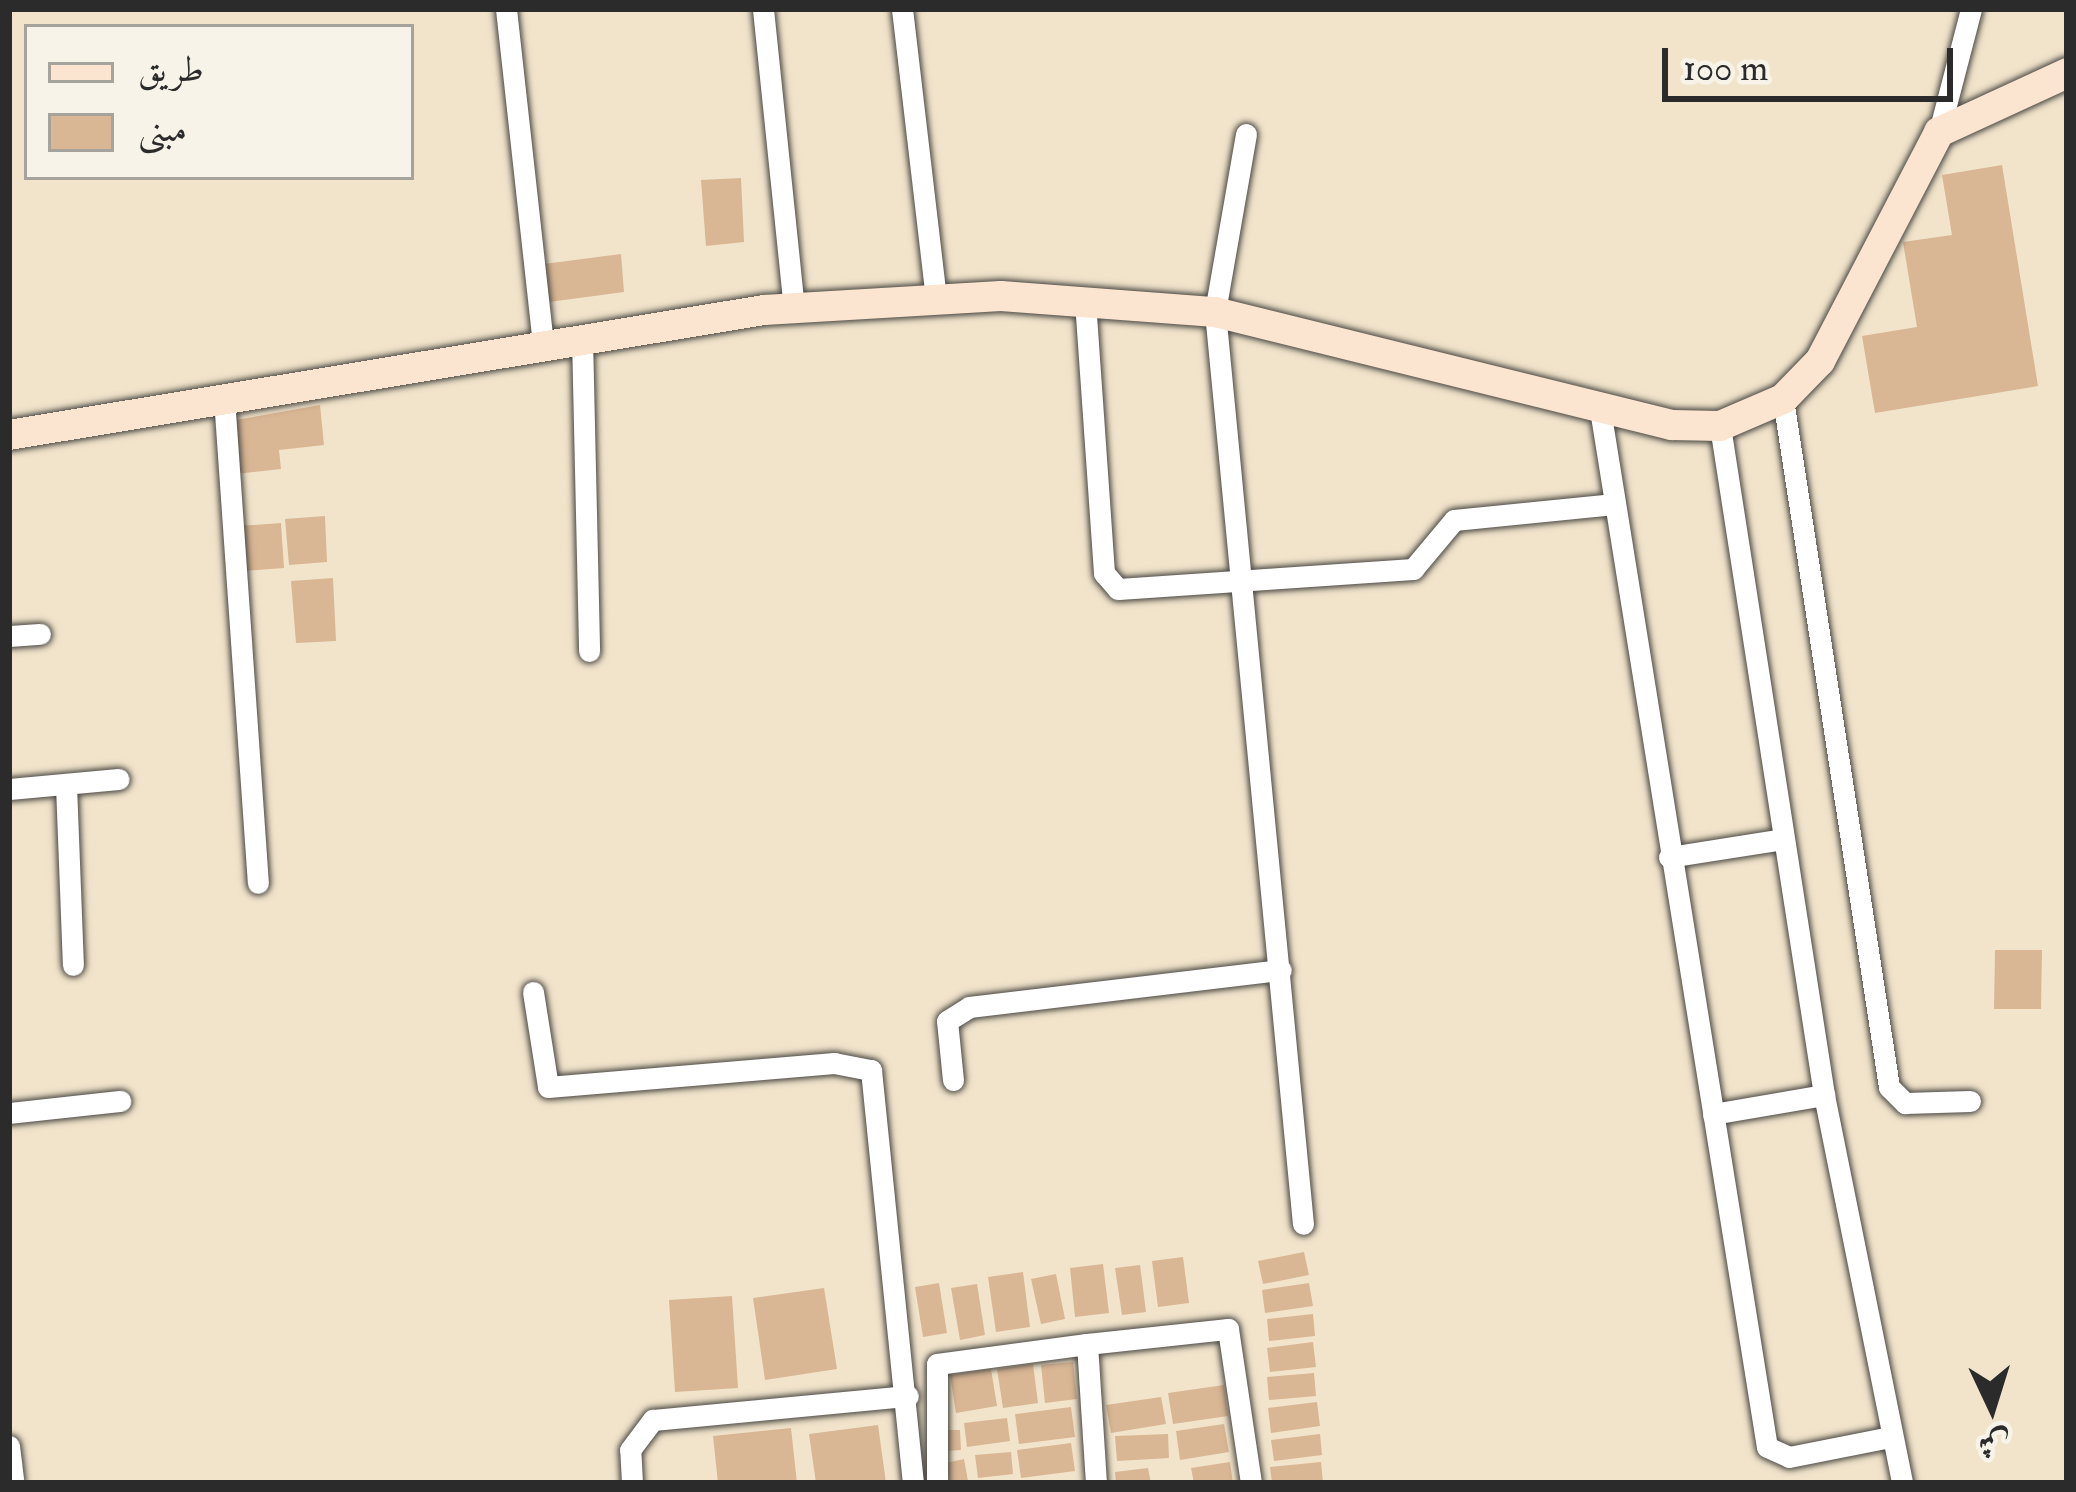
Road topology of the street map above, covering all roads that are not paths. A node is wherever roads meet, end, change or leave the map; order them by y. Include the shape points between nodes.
1 (506, 9) edge
2 (764, 9) edge
3 (902, 9) edge
4 (1971, 9) edge
5 (2067, 73) edge
6 (1939, 132) junction
7 (1246, 134) dead end
8 (936, 297) junction
9 (1085, 301) junction
10 (794, 308) junction
11 (1215, 311) junction
12 (582, 337) junction
13 (543, 342) junction
14 (224, 398) junction
15 (1784, 400) junction
16 (1599, 403) junction
17 (1720, 426) junction
18 (9, 435) edge
19 (1615, 503) junction
20 (1242, 585) junction
21 (40, 634) dead end
22 (9, 636) edge
23 (590, 651) dead end
24 (119, 779) dead end
25 (66, 785) junction
26 (9, 789) edge
27 (1784, 839) junction
28 (1669, 857) junction
29 (258, 883) dead end
30 (73, 965) dead end
31 (1281, 970) junction
32 (533, 992) dead end
33 (953, 1080) dead end
34 (1824, 1095) junction
35 (120, 1101) dead end
36 (1970, 1101) dead end
37 (9, 1113) edge
38 (1713, 1114) junction
39 (1303, 1223) dead end
40 (1087, 1344) junction
41 (908, 1396) junction
42 (1885, 1438) junction
43 (9, 1446) edge
44 (13, 1480) edge
45 (632, 1483) edge
46 (914, 1483) edge
47 (937, 1483) edge
48 (1096, 1483) edge
49 (1251, 1483) edge
50 (1902, 1483) edge

1 - 13 street
2 - 10 street
3 - 8 street
4 - 6 street
5 - 6 main road
6 - 15 main road via 1820,362
7 - 11 street
8 - 9 main road
8 - 10 main road
9 - 11 main road
9 - 20 street via 1103,573 1132,591
10 - 12 main road
11 - 16 main road
11 - 20 street
12 - 13 main road
12 - 23 street
13 - 14 main road
14 - 18 main road
14 - 29 street
15 - 17 main road
15 - 36 street via 1889,1088 1905,1103
16 - 17 main road
16 - 19 street
17 - 27 street
19 - 20 street via 1454,520 1413,569
19 - 28 street
20 - 31 street
21 - 22 street
24 - 25 street
25 - 26 street
25 - 30 street
27 - 28 street
27 - 34 street
28 - 38 street
31 - 33 street via 969,1006 947,1021
31 - 39 street
32 - 41 street via 548,1087 871,1070
34 - 38 street
34 - 42 street
35 - 37 street
38 - 42 street via 1767,1448 1789,1457
40 - 47 street via 937,1364
40 - 48 street
40 - 49 street via 1228,1329
41 - 45 street via 653,1420 630,1450
41 - 46 street
42 - 50 street
43 - 44 street

